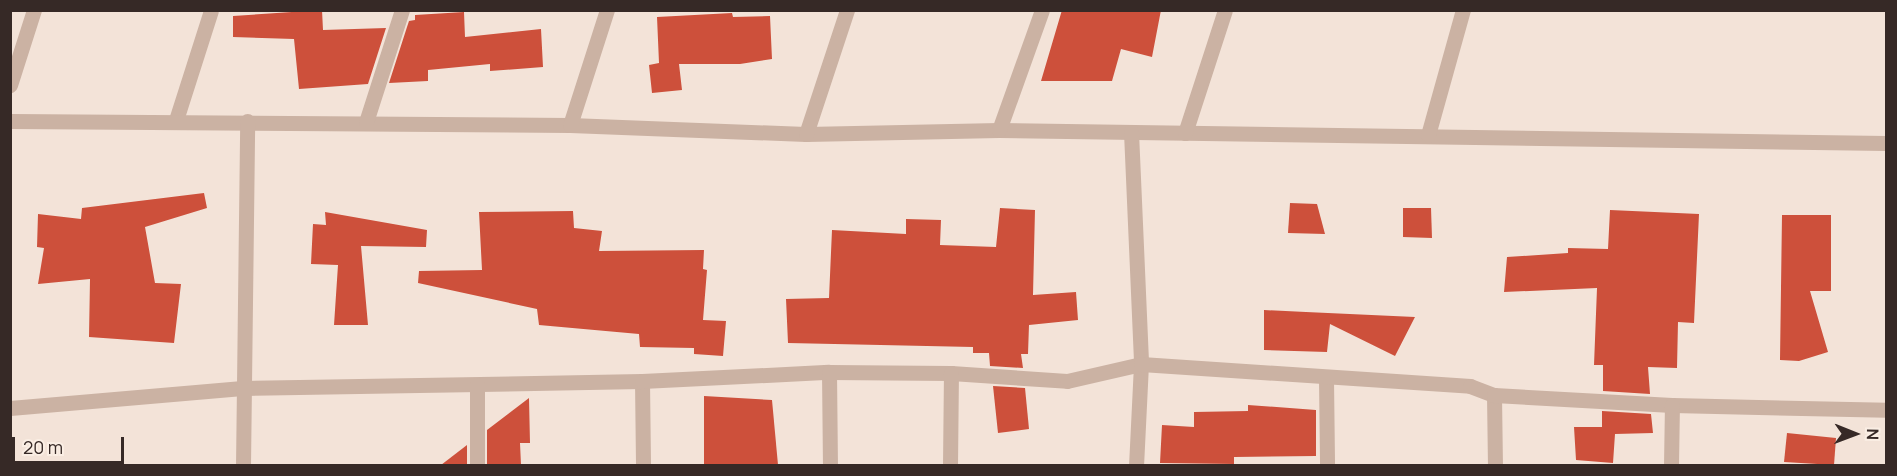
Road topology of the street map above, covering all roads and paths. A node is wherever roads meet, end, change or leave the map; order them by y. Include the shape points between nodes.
1 (34, 10) edge
2 (211, 10) edge
3 (402, 10) edge
4 (607, 10) edge
5 (847, 10) edge
6 (1042, 10) edge
7 (1226, 10) edge
8 (1463, 10) edge
9 (10, 85) edge
10 (176, 120) junction
11 (10, 121) edge
12 (247, 121) junction
13 (366, 122) junction
14 (570, 125) junction
15 (999, 130) junction
16 (1131, 132) junction
17 (1185, 133) junction
18 (806, 134) junction
19 (1428, 135) junction
20 (1887, 143) edge
21 (1142, 364) junction
22 (829, 372) junction
23 (951, 373) junction
24 (1326, 379) junction
25 (642, 381) junction
26 (477, 385) junction
27 (245, 388) junction
28 (1494, 395) junction
29 (1672, 405) junction
30 (10, 408) edge
31 (1887, 410) edge
32 (243, 465) edge
33 (477, 465) edge
34 (643, 465) edge
35 (830, 465) edge
36 (950, 465) edge
37 (1136, 465) edge
38 (1327, 465) edge
39 (1495, 465) edge
40 (1671, 465) edge

1 - 9 street
2 - 10 street
3 - 13 street
4 - 14 street
5 - 18 street
6 - 15 street
7 - 17 street
8 - 19 street
10 - 11 street
10 - 12 street
12 - 13 street
12 - 27 street
13 - 14 street
14 - 18 street
15 - 16 street
15 - 18 street
16 - 17 street
16 - 21 street
17 - 19 street
19 - 20 street
21 - 23 street via 1067,381
21 - 24 street
21 - 37 street
22 - 23 street
22 - 25 street
22 - 35 street
23 - 36 street
24 - 28 street via 1470,386
24 - 38 street
25 - 26 street
25 - 34 street
26 - 27 street
26 - 33 street
27 - 30 street
27 - 32 street
28 - 29 street
28 - 39 street
29 - 31 street
29 - 40 street

